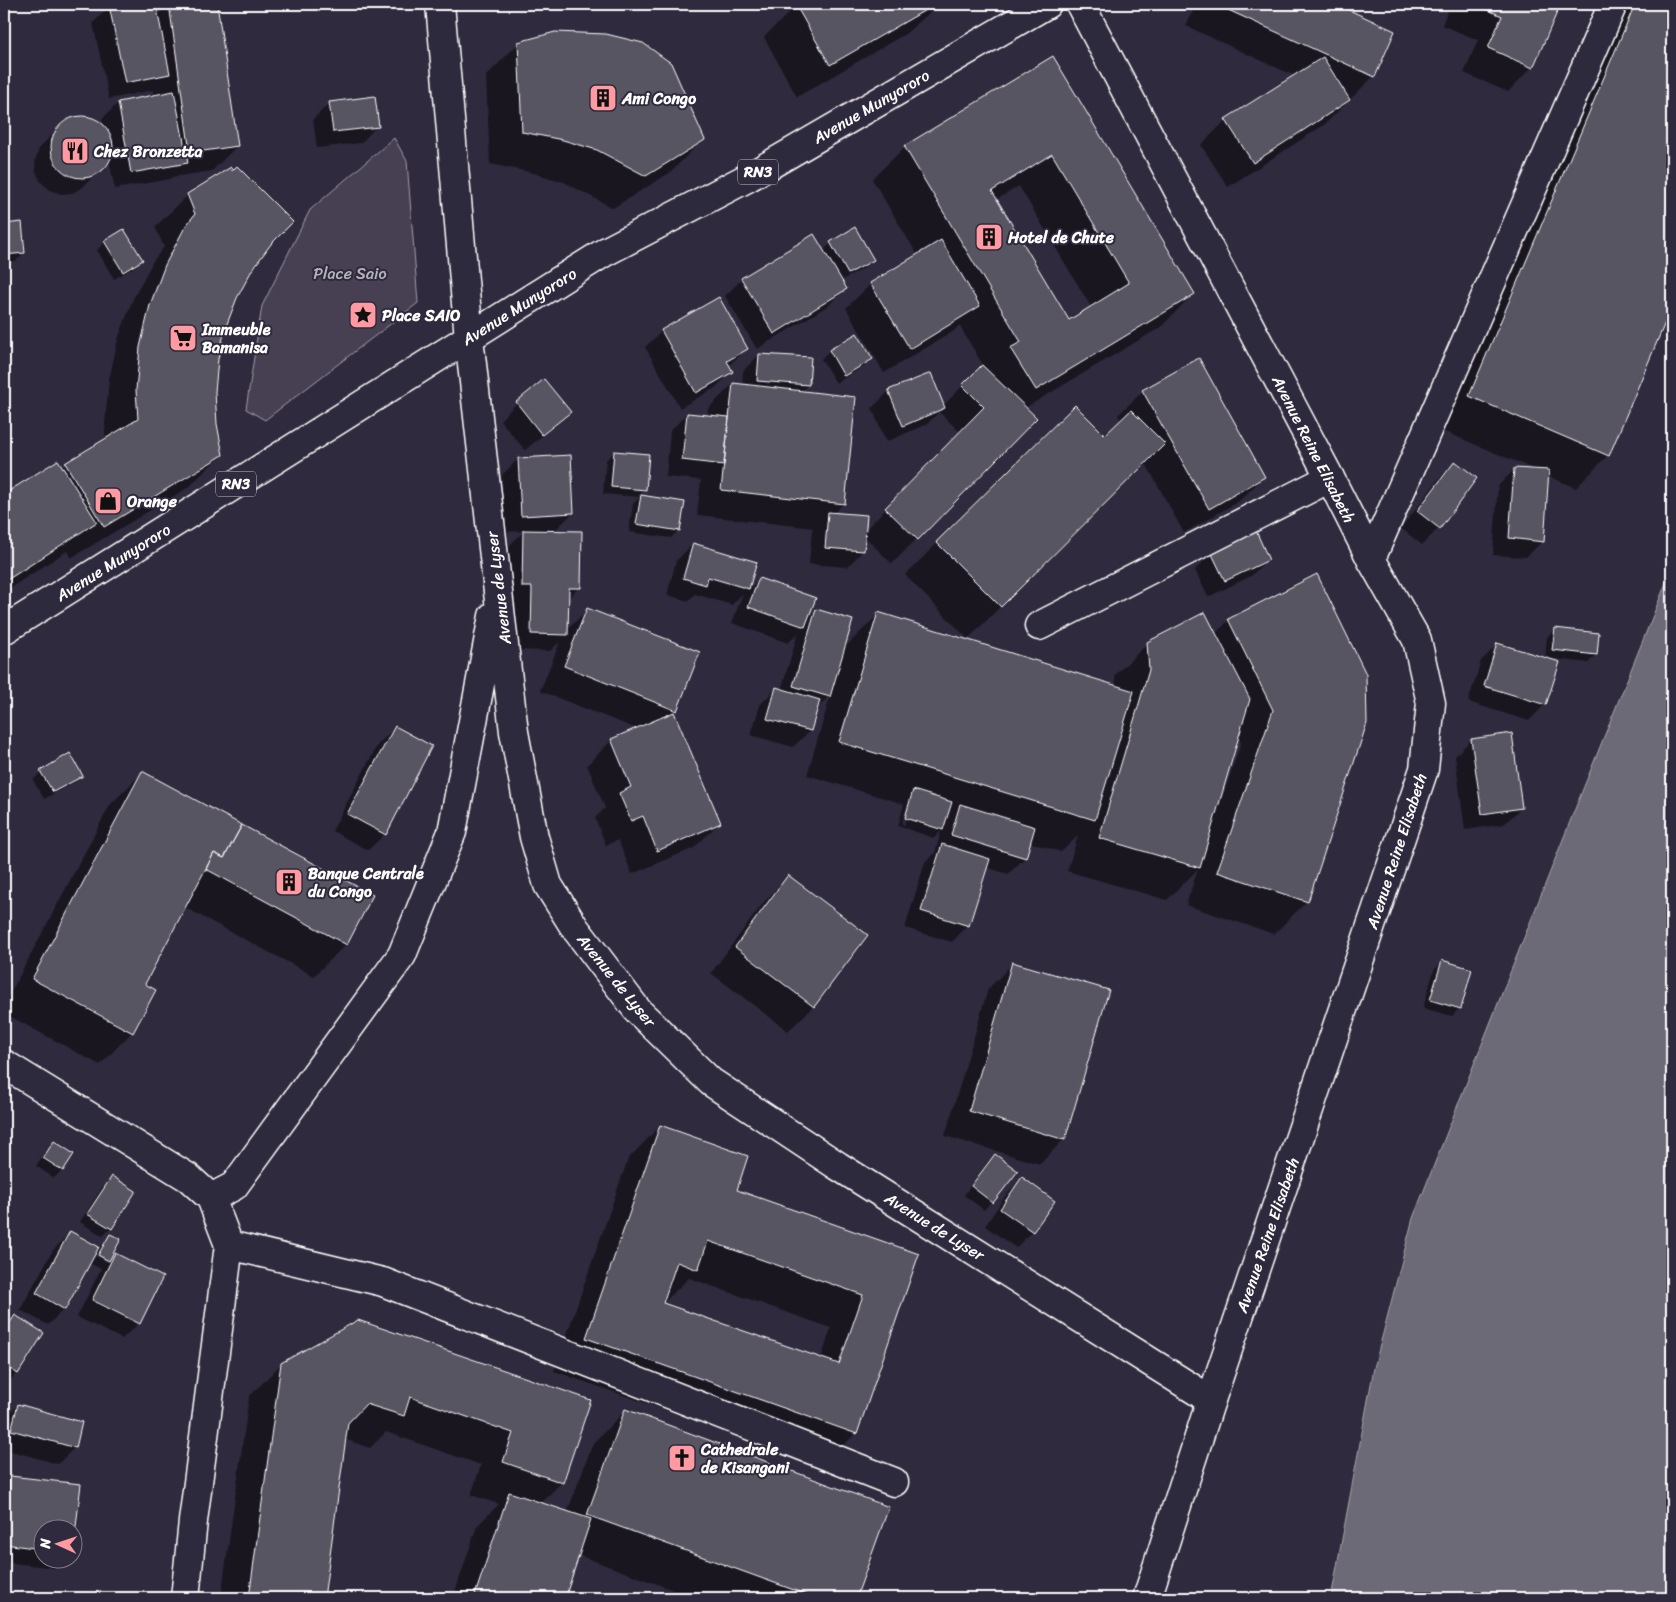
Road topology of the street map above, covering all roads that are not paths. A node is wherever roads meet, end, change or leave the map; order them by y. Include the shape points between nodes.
1 (440, 4) edge
2 (1047, 4) edge
3 (1080, 4) edge
4 (1613, 4) edge
5 (469, 338) junction
6 (1330, 478) junction
7 (1371, 559) junction
8 (498, 590) junction
9 (1038, 626) dead end
10 (4, 630) edge
11 (4, 1064) edge
12 (211, 1198) junction
13 (229, 1245) junction
14 (1211, 1400) junction
15 (894, 1482) dead end
16 (185, 1598) edge
17 (1147, 1598) edge

1 - 5 main road, Avenue de Lyser
2 - 5 main road, Avenue Munyororo / RN3 via 749,177 605,252
3 - 6 main road, Avenue Reine Elisabeth
4 - 7 main road
5 - 8 main road, Avenue de Lyser
5 - 10 main road, Avenue Munyororo / RN3
6 - 7 main road, Avenue Reine Elisabeth
6 - 9 main road
7 - 14 main road, Avenue Reine Elisabeth via 1417,640 1431,703 1424,769
8 - 12 main road via 452,832 402,955 234,1186
8 - 14 main road, Avenue de Lyser via 514,732 534,836 548,885 575,928 638,1011 711,1082 838,1166
11 - 12 main road via 190,1178
12 - 13 main road
13 - 15 main road via 383,1282
13 - 16 main road
14 - 17 main road, Avenue Reine Elisabeth

